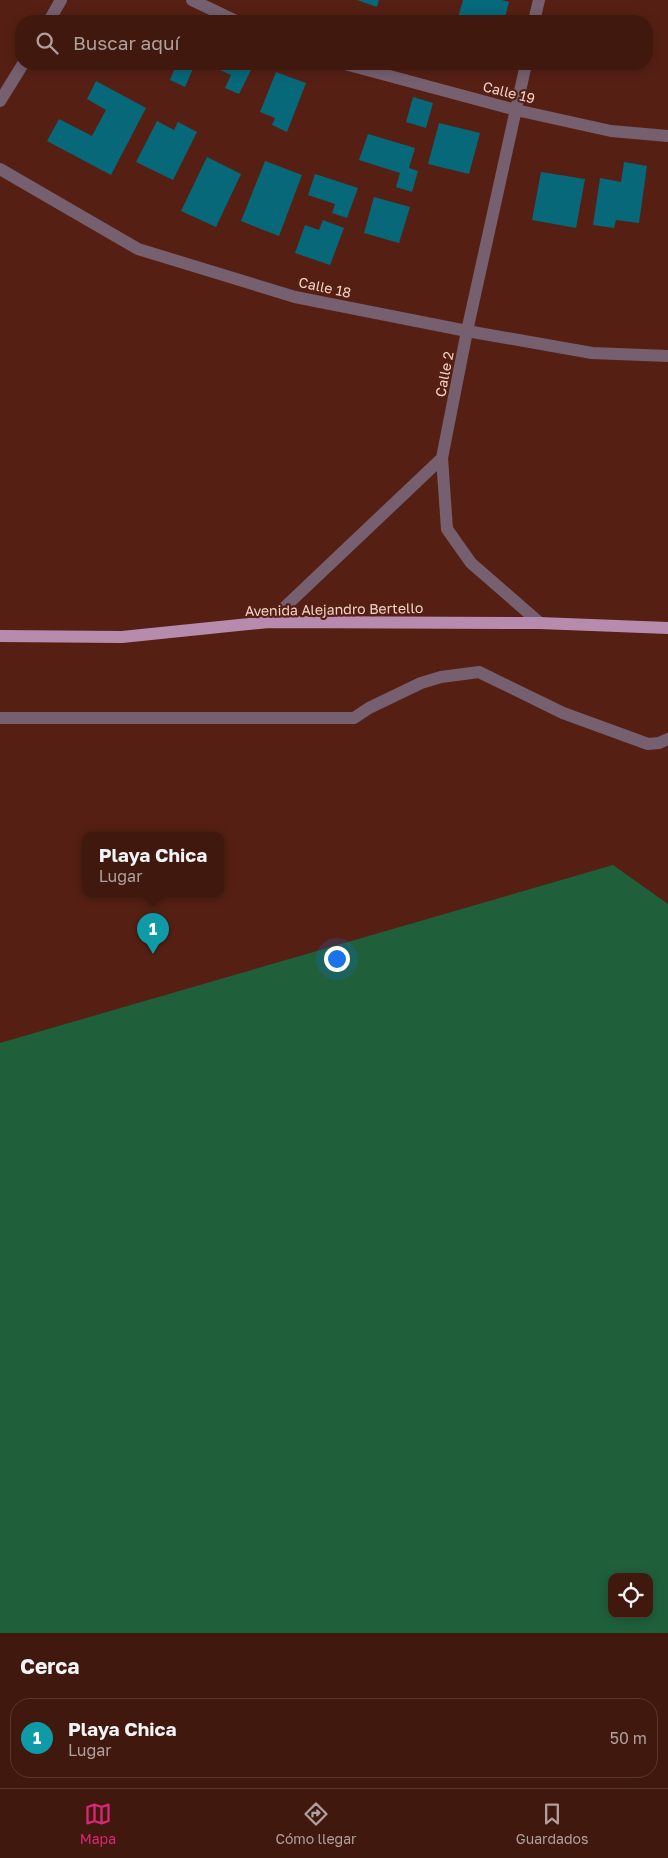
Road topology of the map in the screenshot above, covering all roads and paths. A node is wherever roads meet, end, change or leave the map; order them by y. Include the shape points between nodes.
1 (61, 0) edge
2 (192, 0) edge
3 (539, 0) edge
4 (52, 15) edge
5 (223, 15) edge
6 (535, 15) edge
7 (19, 70) edge
8 (367, 70) edge
9 (525, 70) edge
10 (0, 101) edge
11 (516, 110) junction
12 (668, 136) edge
13 (0, 170) edge
14 (468, 331) junction
15 (668, 356) edge
16 (442, 458) junction
17 (269, 622) junction
18 (540, 623) junction
19 (668, 628) edge
20 (0, 636) edge
21 (0, 718) edge
22 (668, 739) edge

1 - 4 street
2 - 5 street
3 - 6 street
7 - 10 street
8 - 11 street, Calle 19
9 - 11 street, Calle 2
11 - 12 street, Calle 19 via 611,131
11 - 14 street, Calle 2
13 - 14 street, Calle 18 via 138,249 295,297
14 - 15 street, Calle 18 via 592,352
14 - 16 street, Calle 2
16 - 17 street
16 - 18 street, Calle 2 via 447,529 471,563
17 - 18 main road, Avenida Alejandro Bertello
17 - 20 main road, Avenida Alejandro Bertello via 122,637
18 - 19 main road, Avenida Alejandro Bertello
21 - 22 street via 354,718 421,683 441,676 479,672 563,713 648,744

